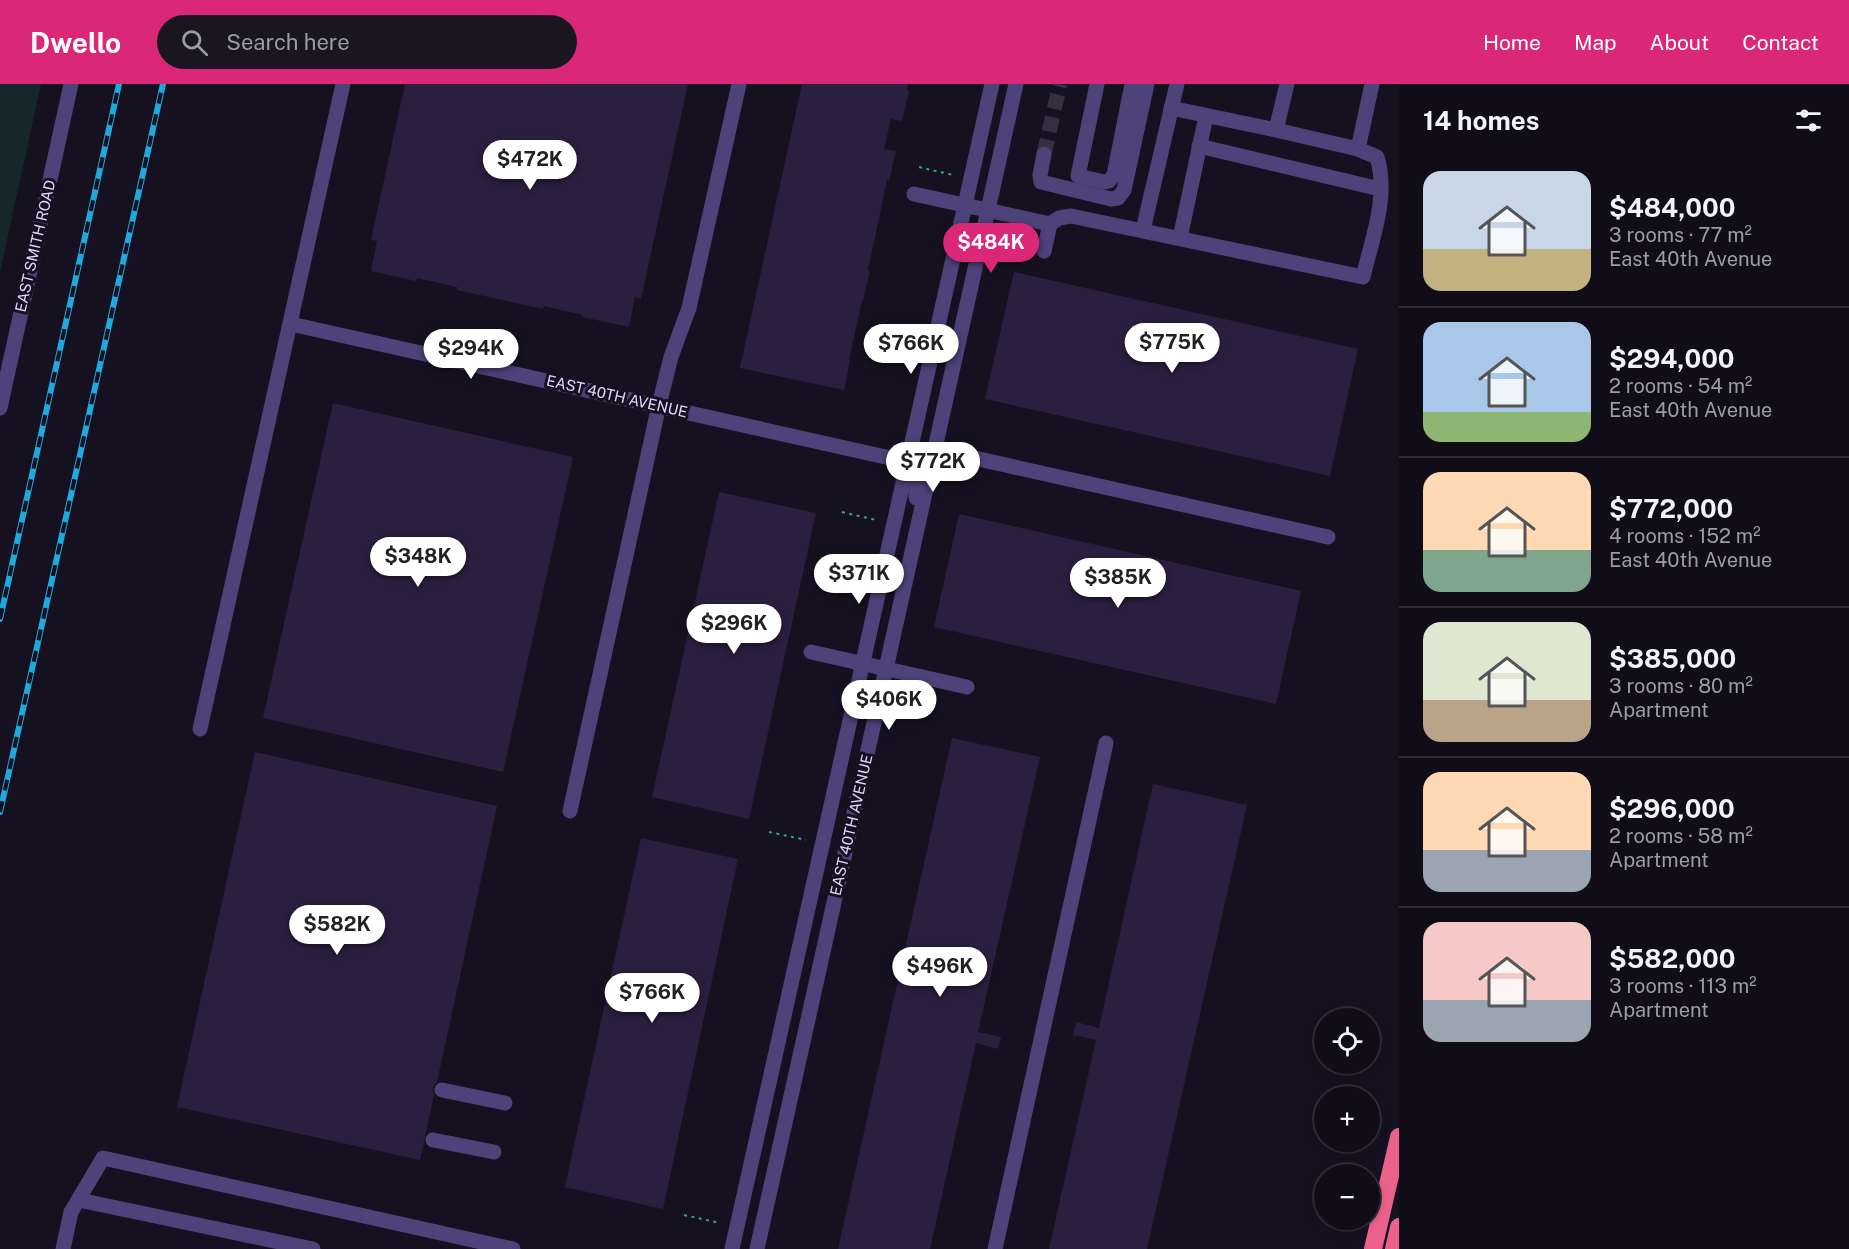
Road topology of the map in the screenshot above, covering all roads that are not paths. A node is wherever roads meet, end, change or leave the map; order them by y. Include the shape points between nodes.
1 (71, 84) edge
2 (343, 84) edge
3 (740, 84) edge
4 (992, 84) edge
5 (1016, 84) edge
6 (1096, 84) edge
7 (1132, 84) edge
8 (1147, 84) edge
9 (1177, 84) edge
10 (1287, 84) edge
11 (1372, 84) edge
12 (1171, 108) junction
13 (1206, 116) junction
14 (1276, 130) junction
15 (1199, 146) junction
16 (1358, 149) junction
17 (1044, 154) tunnel mouth
18 (1380, 189) junction
19 (914, 194) dead end
20 (965, 205) junction
21 (988, 210) junction
22 (1050, 224) junction
23 (1143, 230) junction
24 (1180, 238) junction
25 (1044, 251) dead end
26 (291, 324) junction
27 (659, 405) junction
28 (0, 408) edge
29 (934, 449) junction
30 (908, 462) junction
31 (1328, 537) dead end
32 (914, 540) junction
33 (811, 652) dead end
34 (862, 664) junction
35 (885, 669) junction
36 (967, 687) dead end
37 (200, 729) dead end
38 (1106, 743) dead end
39 (570, 811) dead end
40 (442, 1090) dead end
41 (505, 1103) dead end
42 (1399, 1137) edge
43 (433, 1140) dead end
44 (494, 1152) dead end
45 (79, 1200) junction
46 (1399, 1227) edge
47 (63, 1249) edge
48 (313, 1249) edge
49 (513, 1249) edge
50 (732, 1249) edge
51 (757, 1249) edge
52 (995, 1249) edge
53 (1373, 1249) edge
54 (1394, 1249) edge

1 - 28 street, EAST SMITH ROAD
2 - 26 street
3 - 27 street via 689,308
4 - 20 street, EAST 40TH AVENUE
5 - 21 street, EAST 40TH AVENUE
6 - 7 street via 1078,176 1104,182 1114,175
8 - 17 street via 1124,190 1118,198 1041,182
9 - 12 street
10 - 14 street
11 - 16 street
12 - 13 street
12 - 23 street
13 - 14 street
13 - 15 street
14 - 16 street
15 - 18 street
15 - 24 street
16 - 18 street via 1377,157
18 - 24 street via 1380,205 1363,277
19 - 20 street
20 - 21 street
20 - 30 street, EAST 40TH AVENUE
21 - 22 street
21 - 29 street, EAST 40TH AVENUE
22 - 23 street via 1071,216
22 - 25 street
23 - 24 street
26 - 27 street, EAST 40TH AVENUE
26 - 37 street
27 - 30 street, EAST 40TH AVENUE
27 - 39 street
29 - 31 street
29 - 32 street, EAST 40TH AVENUE
30 - 32 street via 915,469 917,480
30 - 34 street, EAST 40TH AVENUE
32 - 35 street, EAST 40TH AVENUE
33 - 34 street
34 - 35 street
34 - 50 street, EAST 40TH AVENUE
35 - 36 street
35 - 51 street, EAST 40TH AVENUE
38 - 52 street
40 - 41 street
42 - 53 highway
43 - 44 street
45 - 47 street via 71,1212
45 - 48 street
45 - 49 street via 103,1158
46 - 54 highway

